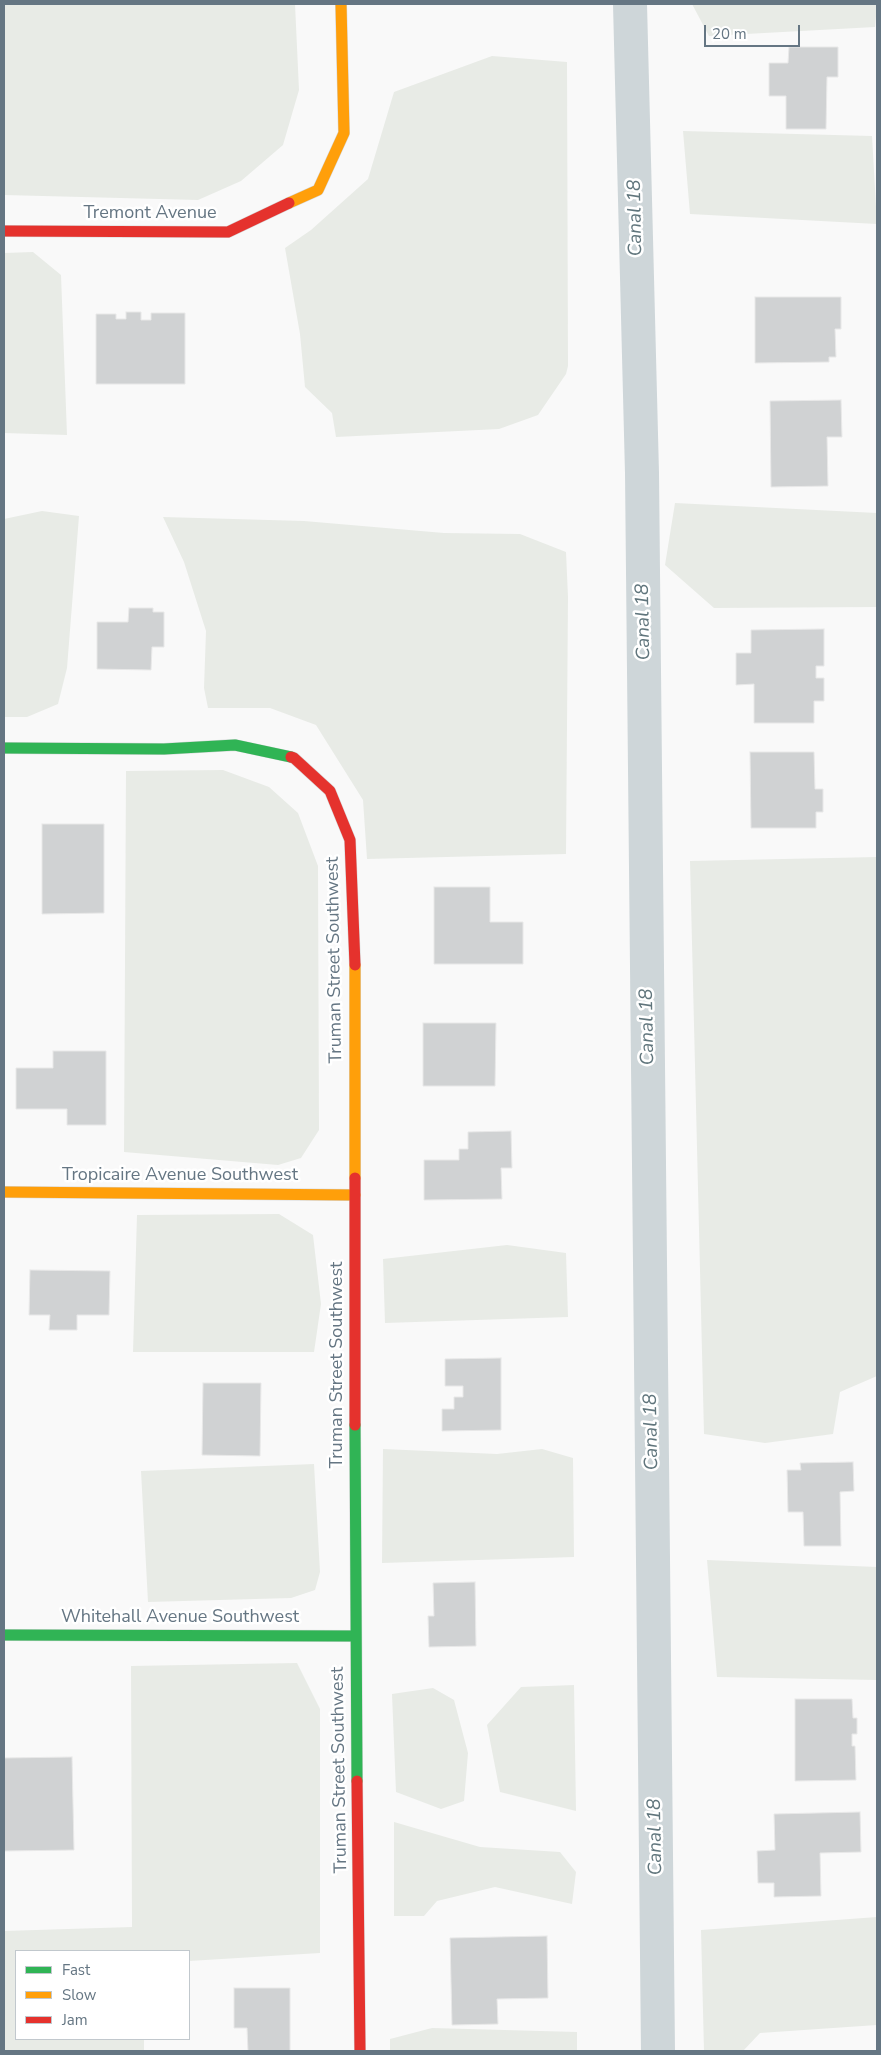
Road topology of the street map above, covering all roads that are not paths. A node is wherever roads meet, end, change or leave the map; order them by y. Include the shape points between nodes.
1 (341, 4) edge
2 (4, 231) edge
3 (4, 748) edge
4 (4, 1192) edge
5 (355, 1195) junction
6 (4, 1634) edge
7 (355, 1636) junction
8 (360, 2051) edge

1 - 2 street, Tremont Avenue via 344,133 318,190 228,232
3 - 5 street, Truman Street Southwest via 164,749 235,745 294,758 330,791 350,840 355,948
4 - 5 street, Tropicaire Avenue Southwest
5 - 7 street, Truman Street Southwest
6 - 7 street, Whitehall Avenue Southwest
7 - 8 street, Truman Street Southwest

